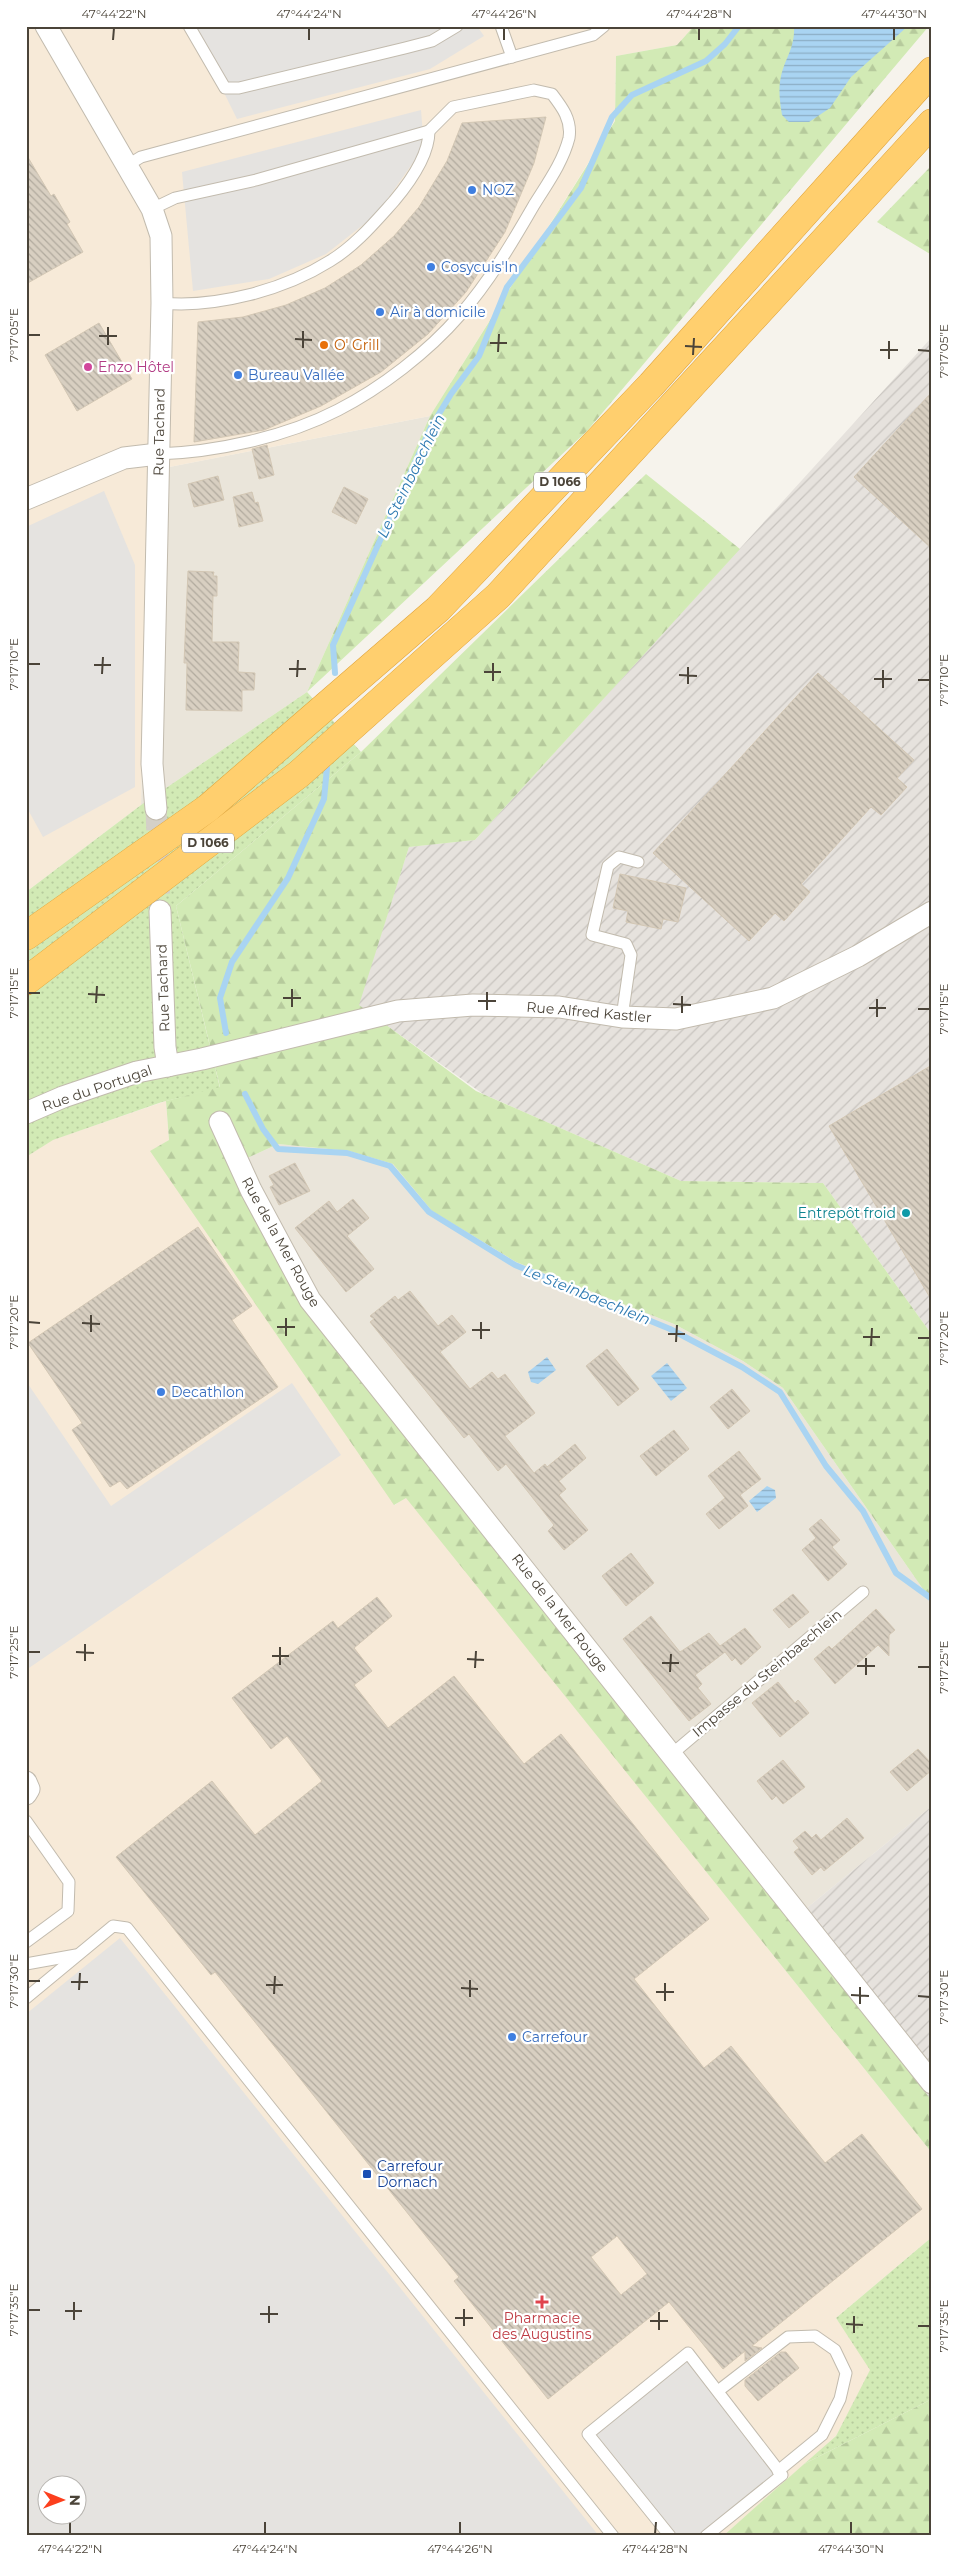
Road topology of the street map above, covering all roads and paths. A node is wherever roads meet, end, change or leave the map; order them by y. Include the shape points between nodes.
1 (46, 26) edge
2 (189, 26) edge
3 (457, 26) edge
4 (501, 26) edge
5 (604, 26) edge
6 (512, 57) junction
7 (932, 71) edge
8 (932, 122) edge
9 (429, 131) junction
10 (126, 166) junction
11 (152, 209) junction
12 (162, 303) junction
13 (158, 454) junction
14 (26, 499) edge
15 (156, 809) tunnel mouth
16 (638, 862) dead end
17 (160, 911) tunnel mouth
18 (932, 912) edge
19 (30, 932) edge
20 (74, 946) junction
21 (26, 974) edge
22 (26, 981) edge
23 (622, 1017) junction
24 (168, 1066) junction
25 (26, 1113) edge
26 (220, 1122) dead end
27 (863, 1592) dead end
28 (672, 1754) junction
29 (26, 1782) edge
30 (26, 1794) edge
31 (26, 1821) edge
32 (26, 1942) edge
33 (78, 1955) junction
34 (26, 1964) edge
35 (26, 1998) edge
36 (932, 2083) edge
37 (718, 2391) junction
38 (778, 2471) junction
39 (613, 2536) edge
40 (670, 2536) edge
41 (706, 2536) edge

1 - 10 street, Rue Tachard
2 - 3 lane via 226,88 239,88 405,48 432,40
4 - 6 lane
5 - 6 lane via 593,36
6 - 10 lane via 141,157
7 - 19 highway, D 1066 via 652,385 438,609 208,808
8 - 20 highway, D 1066 via 498,596 298,774
9 - 11 lane via 256,180 175,198
9 - 12 lane via 429,145 405,188 367,232 331,261 270,288 222,301
9 - 13 lane via 453,107 534,90 552,94 567,113 569,137 557,166 509,247 460,316 398,373 337,410 286,430 223,448
10 - 11 street, Rue Tachard
11 - 12 street, Rue Tachard via 161,236
12 - 13 street, Rue Tachard
13 - 14 street via 124,458
13 - 15 street, Rue Tachard via 152,764
16 - 23 lane via 619,857 608,866 592,936 626,944 631,955
17 - 24 street, Rue Tachard
18 - 23 street, Rue Alfred Kastler via 858,956 773,998 676,1020
20 - 21 highway, D 1066
20 - 22 highway
23 - 24 street, Rue Alfred Kastler via 559,1007 473,1005 398,1011
24 - 25 street, Rue du Portugal via 137,1072
26 - 28 street, Rue de la Mer Rouge via 250,1190 310,1300
27 - 28 lane, Impasse du Steinbaechlein
28 - 36 street, Rue de la Mer Rouge
29 - 30 street via 29,1789
31 - 32 lane via 69,1882 68,1911
33 - 34 lane
33 - 35 lane
33 - 39 lane via 113,1926 127,1928
37 - 38 lane
37 - 38 lane via 788,2337 815,2336 835,2350 846,2374 840,2400 822,2435
37 - 40 lane via 688,2353 588,2434
38 - 41 lane via 782,2475

